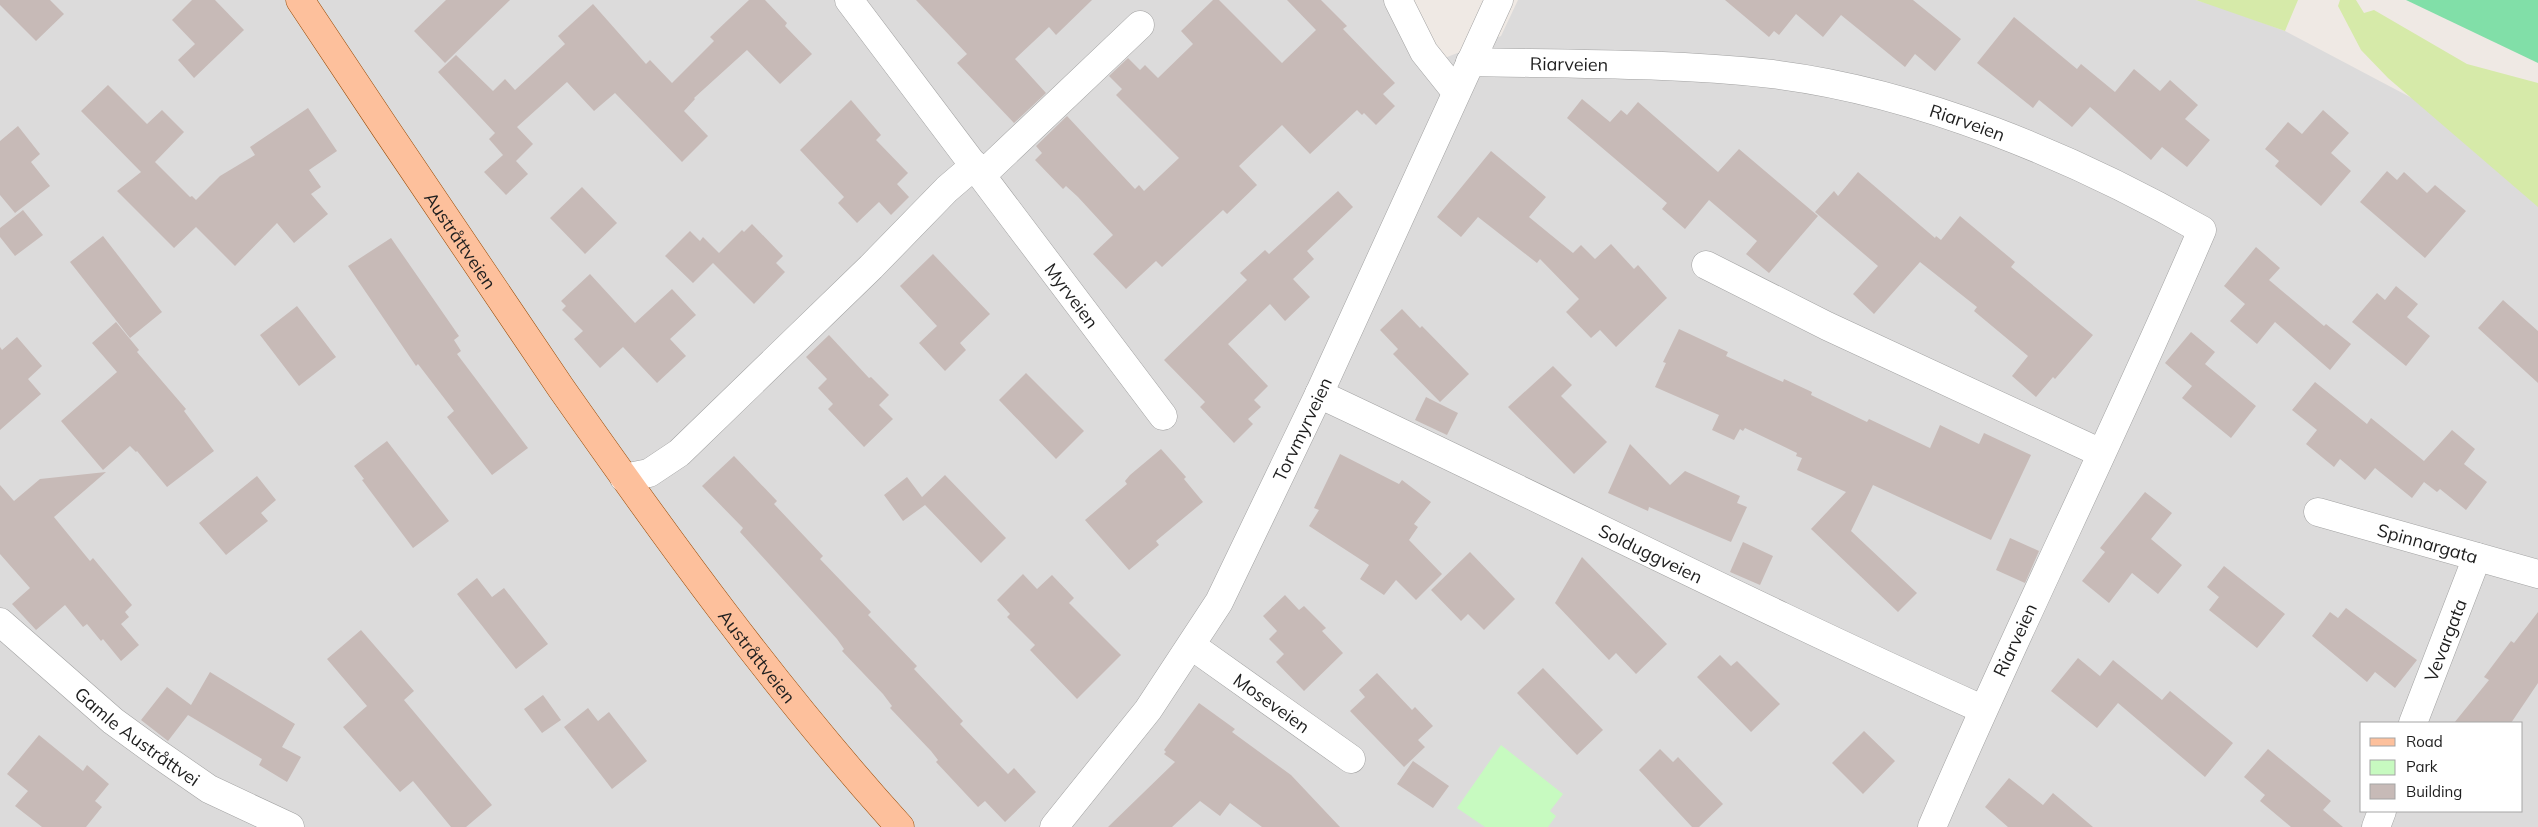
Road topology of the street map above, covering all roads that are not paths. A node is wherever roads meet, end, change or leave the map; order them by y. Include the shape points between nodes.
1 (300, 0) edge
2 (849, 0) edge
3 (1398, 0) edge
4 (1499, 0) edge
5 (1140, 25) dead end
6 (1470, 62) junction
7 (1456, 92) junction
8 (979, 170) junction
9 (1706, 265) dead end
10 (1319, 394) junction
11 (1163, 416) dead end
12 (2101, 454) junction
13 (624, 478) junction
14 (2318, 512) dead end
15 (2477, 557) junction
16 (2538, 574) edge
17 (0, 622) edge
18 (1192, 646) junction
19 (1982, 709) junction
20 (2413, 722) edge
21 (1351, 759) dead end
22 (2382, 812) edge
23 (290, 827) edge
24 (900, 827) edge
25 (1054, 827) edge
26 (1932, 827) edge
27 (2376, 827) edge

1 - 13 main road, Austråttveien
2 - 8 street, Myrveien
3 - 7 street via 1424,52
4 - 6 street, Torvmyrveien
5 - 8 street
6 - 7 street, Torvmyrveien
6 - 12 street, Riarveien via 1691,68 1774,74 1858,90 1926,107 1996,131 2150,200 2202,230
7 - 10 street, Torvmyrveien
8 - 11 street, Myrveien
8 - 13 street via 947,189 679,452 649,474
9 - 12 street via 1827,326
10 - 18 street, Torvmyrveien via 1219,602
10 - 19 street, Solduggveien via 1860,654
12 - 19 street, Riarveien
13 - 24 main road, Austråttveien via 754,652
14 - 15 street, Spinnargata
15 - 16 street, Spinnargata
15 - 20 street, Vevargata
17 - 23 street, Gamle Austråttvei via 113,721 194,779
18 - 21 street, Moseveien
18 - 25 street, Torvmyrveien via 1148,710
19 - 26 street, Riarveien
22 - 27 street

